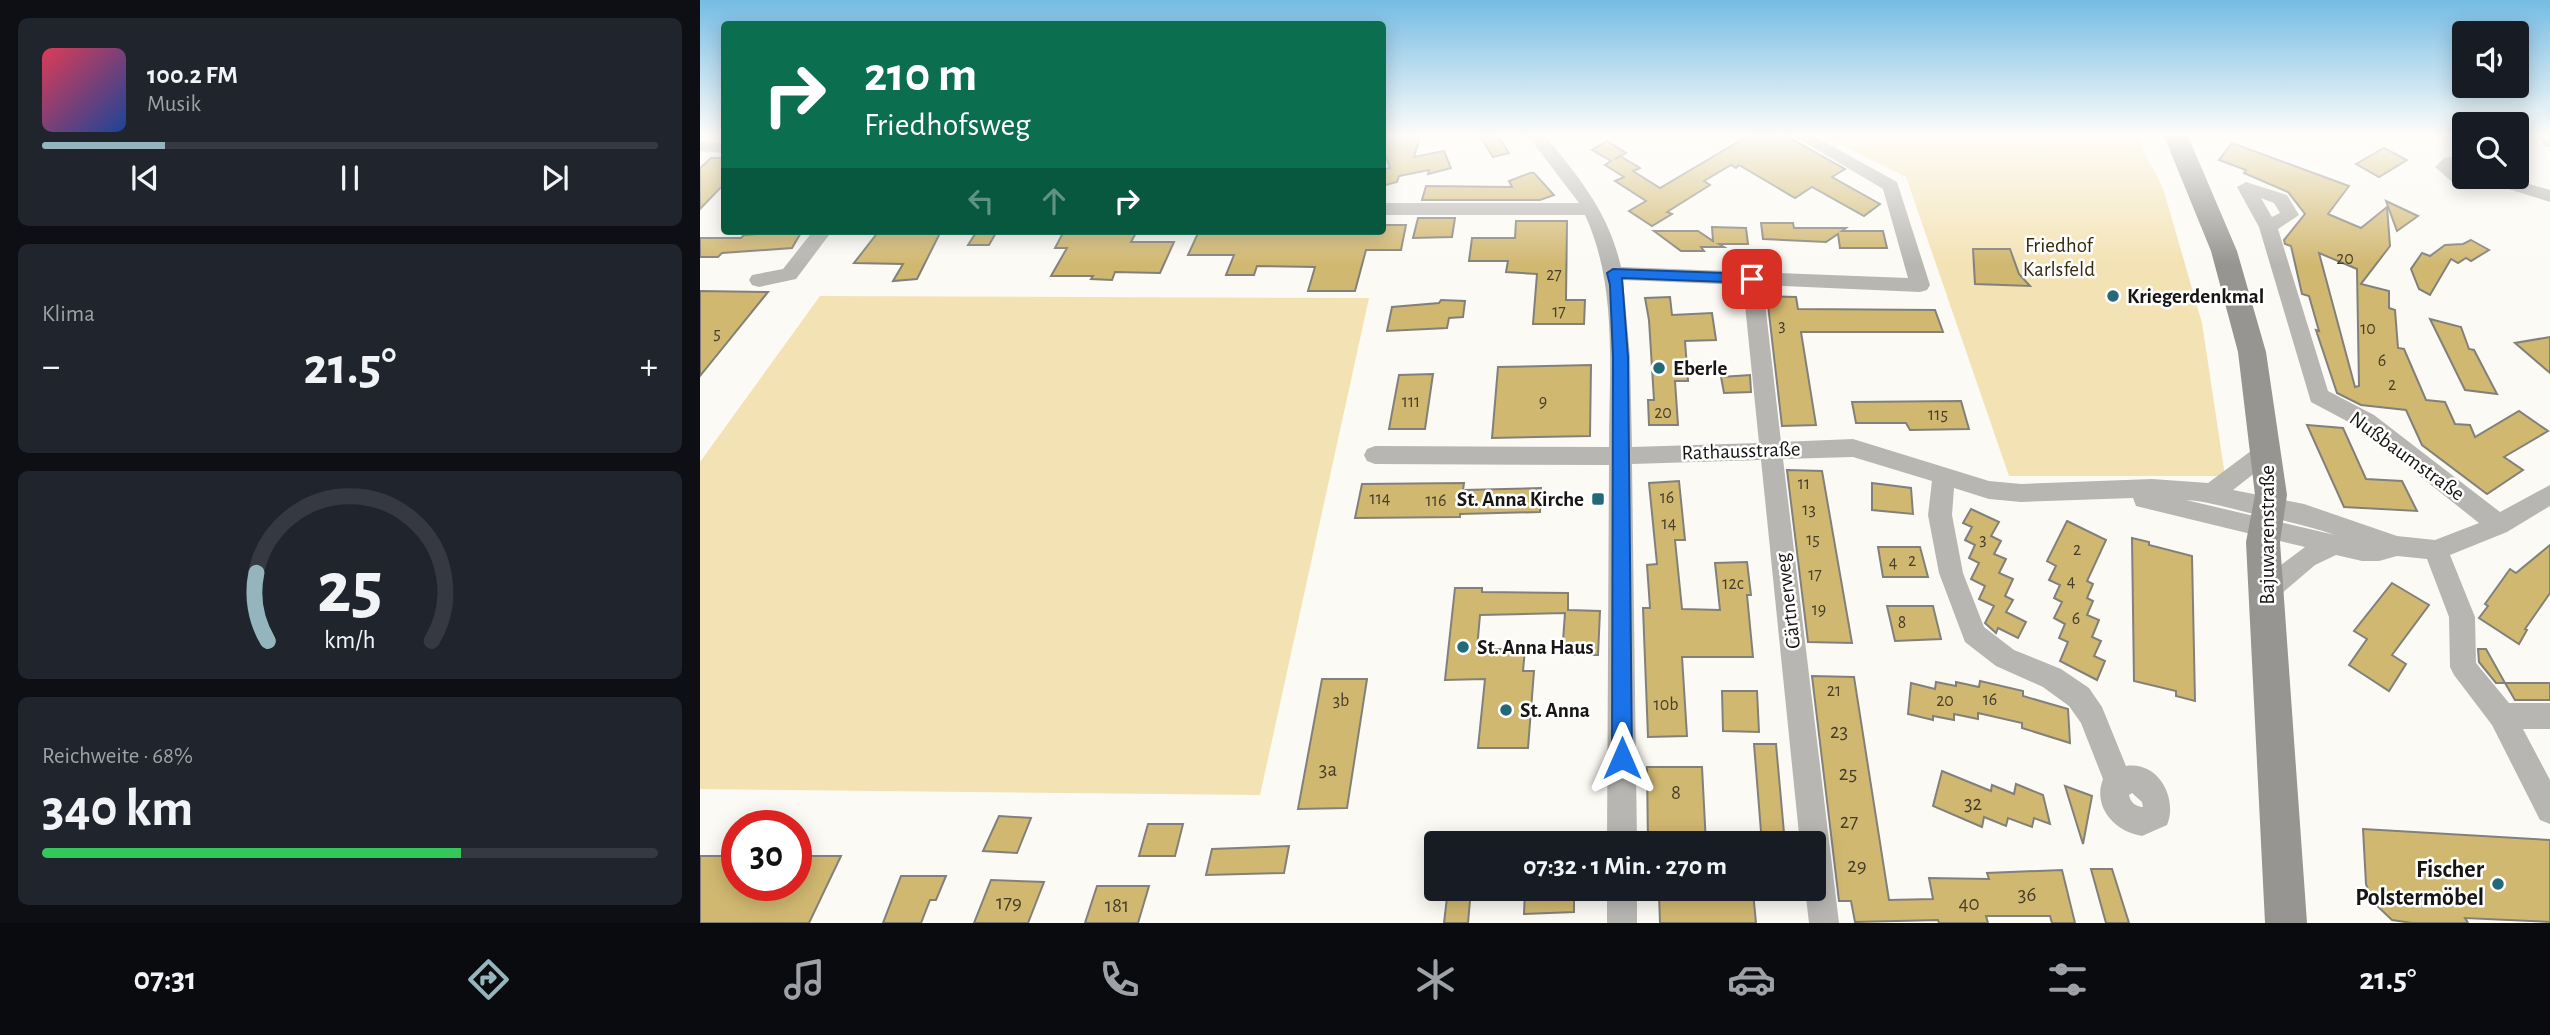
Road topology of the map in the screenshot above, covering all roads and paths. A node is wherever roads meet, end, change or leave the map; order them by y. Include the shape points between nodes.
1 (1568, 179) edge
2 (1879, 179) edge
3 (2194, 179) edge
4 (2527, 189) edge
5 (2550, 196) edge
6 (1386, 209) edge
7 (1590, 209) junction
8 (2268, 227) dead end
9 (820, 235) edge
10 (1613, 273) junction
11 (1752, 279) junction
12 (760, 281) dead end
13 (1771, 450) junction
14 (2267, 451) junction
15 (1375, 456) dead end
16 (1619, 456) junction
17 (1944, 476) junction
18 (2101, 491) junction
19 (2211, 492) junction
20 (2550, 494) edge
21 (2267, 518) junction
22 (2499, 525) junction
23 (2334, 545) junction
24 (2397, 546) junction
25 (2436, 550) junction
26 (2266, 591) junction
27 (2502, 716) junction
28 (2550, 716) edge
29 (2119, 783) dead end
30 (2550, 810) edge
31 (1622, 831) edge
32 (1622, 901) edge
33 (2288, 917) edge
34 (1622, 923) edge
35 (1824, 923) edge

1 - 7 street
2 - 11 street via 1891,186 1920,285
3 - 14 main road, Bajuwarenstraße via 2224,251 2252,352
4 - 5 street
6 - 7 street
7 - 10 street
8 - 22 street, Nußbaumstraße via 2319,396 2366,421
9 - 12 street via 789,274
10 - 11 street
10 - 16 street via 1620,357
11 - 13 street, Gärtnerweg
13 - 16 street, Rathausstraße
13 - 17 street, Rathausstraße via 1853,448
13 - 35 street, Gärtnerweg
14 - 19 street
14 - 21 main road, Bajuwarenstraße via 2271,495
15 - 16 street, Rathausstraße
16 - 31 street
17 - 18 street, Rathausstraße via 1989,490
17 - 29 street via 1940,515 1944,538 1951,573 1974,634 2005,658 2052,678 2079,697 2092,716
18 - 19 street, Rathausstraße
18 - 21 street, Rathausstraße
19 - 21 street, Rathausstraße
20 - 22 street
21 - 23 street
21 - 24 street via 2304,514
21 - 26 main road, Bajuwarenstraße via 2263,542
22 - 25 street
23 - 24 street via 2362,551
23 - 26 street via 2306,558
24 - 25 street
25 - 27 street via 2462,617 2463,667
26 - 33 main road, Bajuwarenstraße
27 - 28 street
27 - 30 street
32 - 34 street

